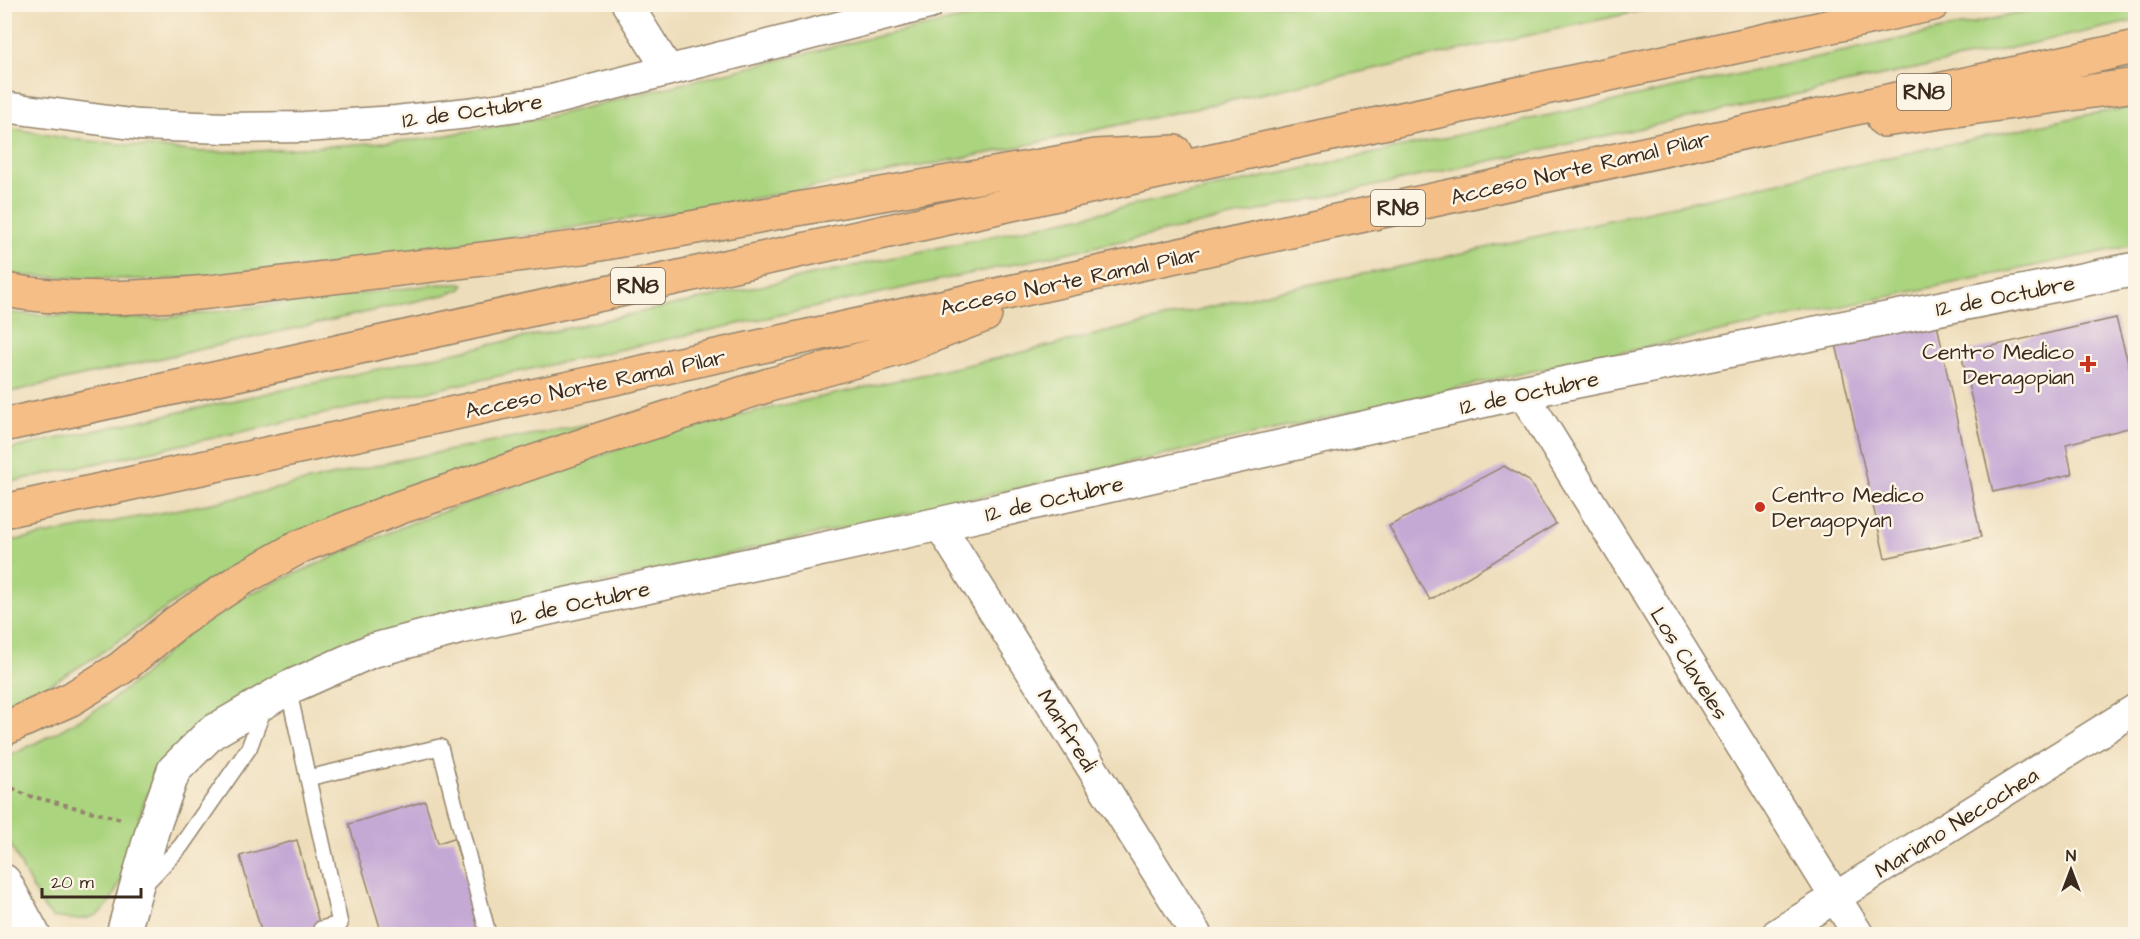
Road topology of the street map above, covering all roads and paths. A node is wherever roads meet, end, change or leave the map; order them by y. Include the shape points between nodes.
1 (627, 4) edge
2 (929, 4) edge
3 (1859, 4) edge
4 (1933, 4) edge
5 (2136, 47) edge
6 (1703, 55) junction
7 (668, 70) junction
8 (2136, 85) edge
9 (4, 107) edge
10 (1712, 138) junction
11 (1272, 147) junction
12 (2136, 269) edge
13 (1085, 277) junction
14 (4, 290) edge
15 (1522, 392) junction
16 (4, 425) edge
17 (4, 511) edge
18 (939, 525) junction
19 (277, 694) junction
20 (2136, 709) edge
21 (4, 729) edge
22 (308, 778) junction
23 (4, 784) edge
24 (126, 821) dead end
25 (4, 881) edge
26 (135, 893) junction
27 (1836, 898) junction
28 (321, 929) dead end
29 (341, 929) edge
30 (33, 934) edge
31 (123, 934) edge
32 (488, 934) edge
33 (1196, 934) edge
34 (1777, 934) edge
35 (1858, 934) edge

1 - 7 street
2 - 7 street, 12 de Octubre
3 - 6 highway
4 - 6 highway, RN8
5 - 10 highway, Acceso Norte Ramal Pilar / RN8
6 - 11 highway, RN8
7 - 9 street, 12 de Octubre via 544,102 417,119 304,127 140,125
8 - 10 highway via 1912,117
10 - 13 highway, Acceso Norte Ramal Pilar / RN8
11 - 14 highway via 1096,156 583,247 209,292 100,297
11 - 16 highway, RN8
12 - 15 street, 12 de Octubre
13 - 17 highway, Acceso Norte Ramal Pilar / RN8
13 - 21 highway via 894,350 601,439 401,507 299,547 177,622 121,668 71,699
15 - 18 street, 12 de Octubre
15 - 27 street, Los Claveles
18 - 19 street, 12 de Octubre via 461,627 371,651
18 - 33 street, Manfredi
19 - 22 lane
19 - 26 lane via 249,748 181,846
19 - 26 street, 12 de Octubre via 211,733 174,770
20 - 27 street, Mariano Necochea
22 - 29 lane
22 - 32 lane via 440,747
23 - 24 path via 26,795
25 - 30 street
26 - 31 street, 12 de Octubre
27 - 34 street, Mariano Necochea
27 - 35 street, Los Claveles
28 - 29 lane

